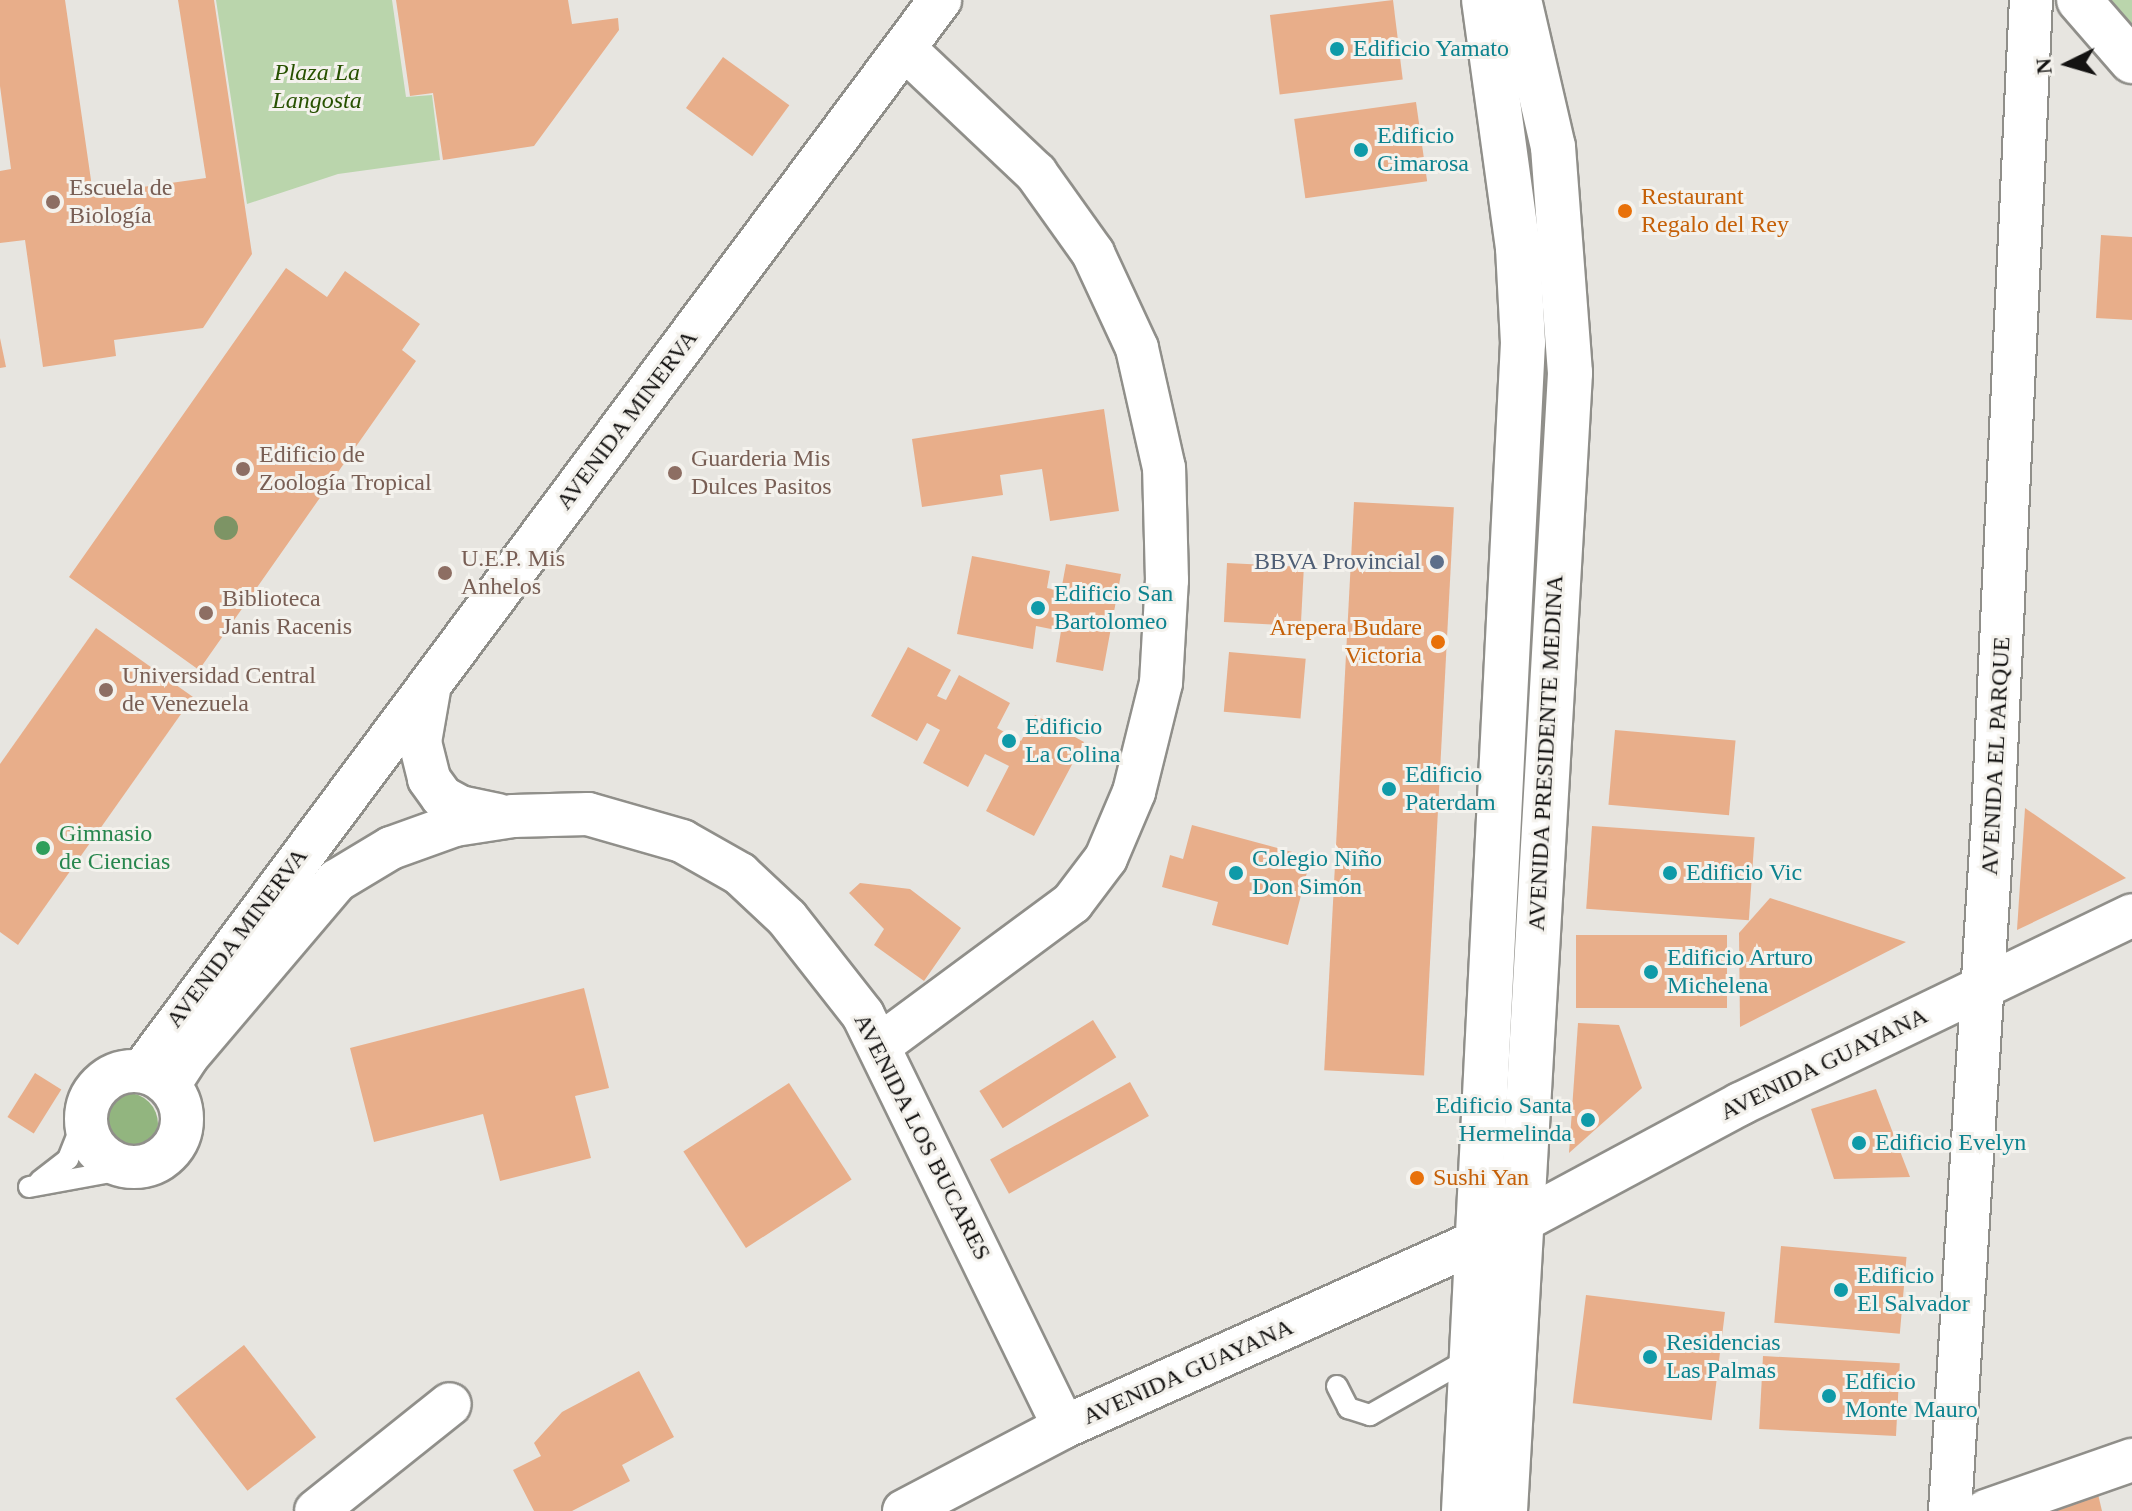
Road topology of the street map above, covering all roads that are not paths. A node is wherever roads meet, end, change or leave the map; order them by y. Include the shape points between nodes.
1 (940, 0) edge
2 (1484, 0) edge
3 (1519, 0) edge
4 (2031, 0) edge
5 (2079, 0) edge
6 (905, 49) junction
7 (2132, 61) edge
8 (433, 677) junction
9 (513, 816) junction
10 (2132, 915) edge
11 (1983, 985) junction
12 (880, 1045) junction
13 (156, 1078) junction
14 (87, 1111) junction
15 (138, 1167) junction
16 (1520, 1222) junction
17 (1477, 1243) junction
18 (1472, 1357) junction
19 (1337, 1386) dead end
20 (450, 1404) dead end
21 (1064, 1427) junction
22 (2132, 1460) edge
23 (316, 1511) edge
24 (904, 1511) edge
25 (1464, 1511) edge
26 (1505, 1511) edge
27 (1950, 1511) edge
28 (1986, 1511) edge

1 - 6 street, AVENIDA MINERVA
2 - 17 street, AVENIDA PRESIDENTE MEDINA via 1518,248 1523,343
3 - 16 street, AVENIDA PRESIDENTE MEDINA via 1553,147 1570,373
4 - 11 street, AVENIDA EL PARQUE
5 - 7 street
6 - 8 street, AVENIDA MINERVA
6 - 12 street via 1036,173 1093,253 1137,348 1164,468 1167,580 1161,683 1134,792 1106,858 1072,903
8 - 9 street, AVENIDA LOS BUCARES via 420,742 429,779 442,797 460,807
8 - 13 street, AVENIDA MINERVA
9 - 12 street, AVENIDA LOS BUCARES via 588,814 624,823 682,841 740,874 787,918 863,1015
9 - 13 street, AVENIDA LOS BUCARES via 455,825 391,848 336,881 187,1057
10 - 11 street, AVENIDA GUAYANA
11 - 16 street, AVENIDA GUAYANA via 1740,1104
11 - 27 street, AVENIDA EL PARQUE
12 - 21 street, AVENIDA LOS BUCARES
13 - 14 street via 126,1072 103,1082
13 - 15 street via 182,1112 177,1142 164,1157
14 - 15 street via 87,1128 98,1151 112,1162
14 - 15 lane via 68,1159 29,1187
16 - 17 street, AVENIDA GUAYANA
16 - 26 street, AVENIDA PRESIDENTE MEDINA
17 - 18 street, AVENIDA PRESIDENTE MEDINA
17 - 21 street, AVENIDA GUAYANA
18 - 19 lane via 1370,1415 1348,1408
18 - 25 street, AVENIDA PRESIDENTE MEDINA
20 - 23 street
21 - 24 street, AVENIDA GUAYANA
22 - 28 street

